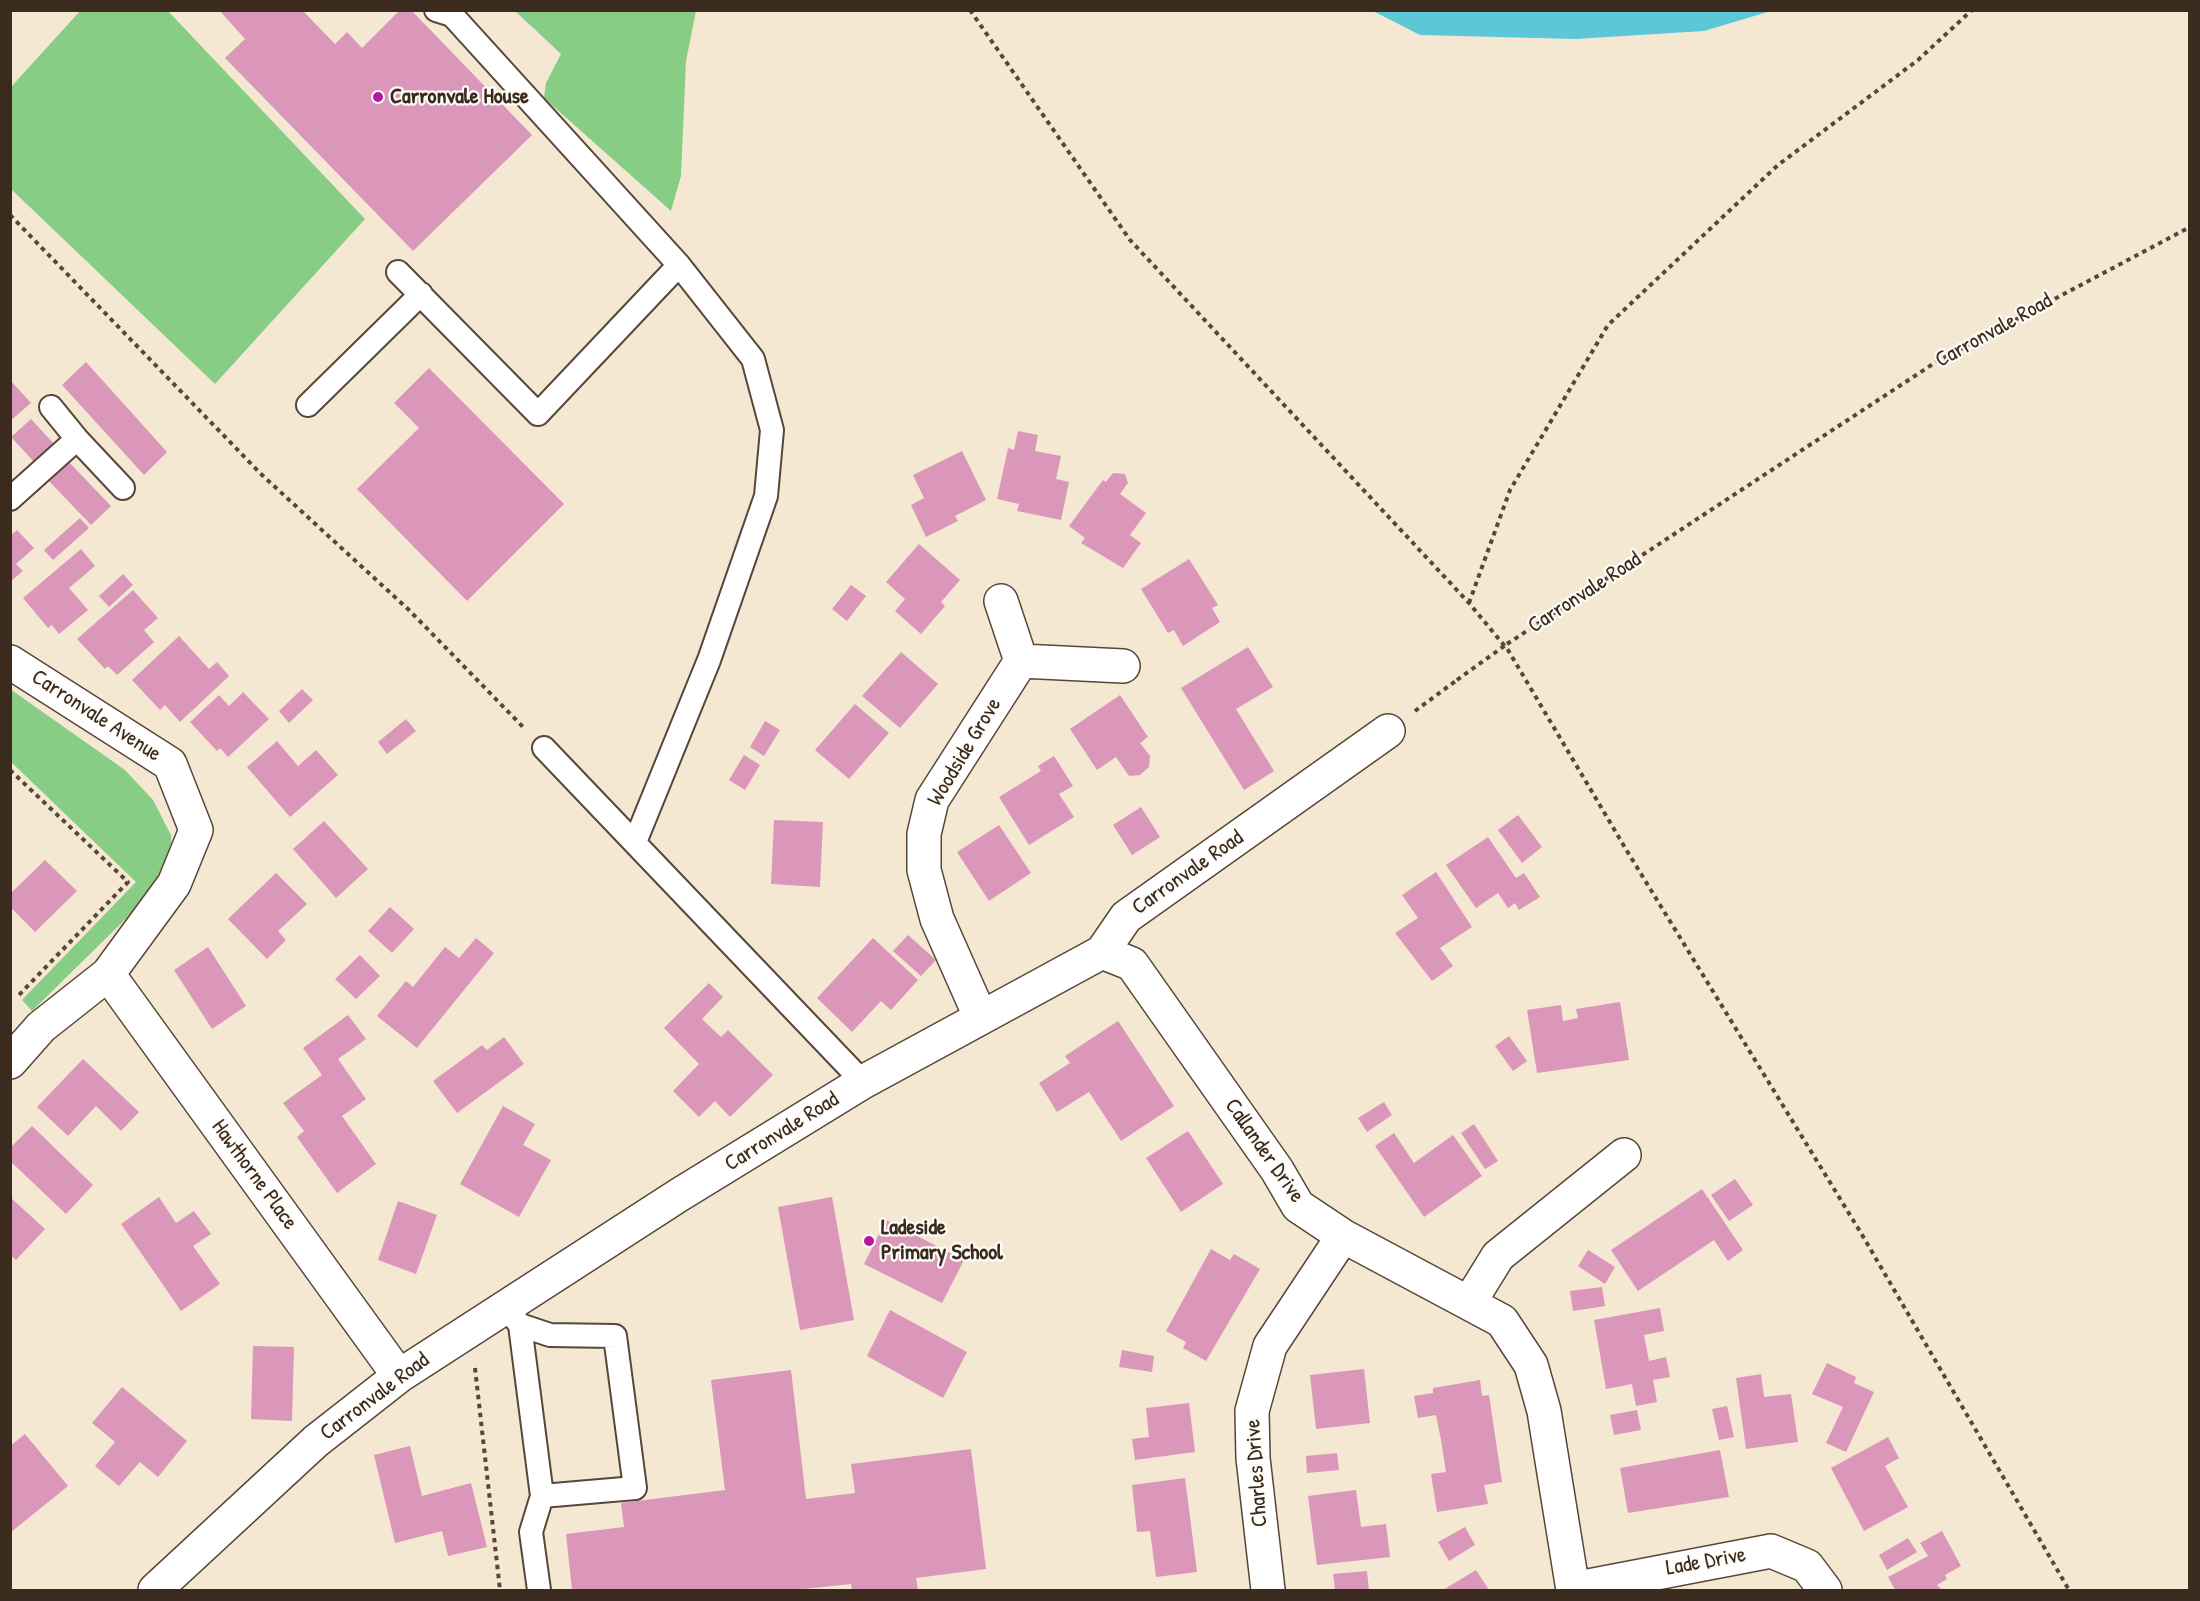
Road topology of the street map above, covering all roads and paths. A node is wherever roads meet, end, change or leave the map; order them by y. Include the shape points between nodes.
1 (436, 10) edge
2 (970, 10) edge
3 (1972, 10) edge
4 (10, 215) edge
5 (2190, 227) edge
6 (679, 265) junction
7 (398, 272) dead end
8 (421, 294) junction
9 (308, 405) dead end
10 (51, 407) dead end
11 (77, 439) junction
12 (123, 488) dead end
13 (10, 499) edge
14 (1001, 601) dead end
15 (1469, 603) junction
16 (1021, 661) junction
17 (10, 662) edge
18 (1123, 666) dead end
19 (1388, 731) joint
20 (544, 748) joint
21 (10, 770) edge
22 (635, 842) junction
23 (1102, 952) junction
24 (108, 974) junction
25 (10, 1004) edge
26 (980, 1016) junction
27 (10, 1062) edge
28 (862, 1082) junction
29 (1624, 1155) dead end
30 (1343, 1236) junction
31 (1469, 1303) junction
32 (513, 1315) junction
33 (458, 1336) junction
34 (399, 1376) junction
35 (542, 1496) junction
36 (155, 1590) edge
37 (500, 1590) edge
38 (539, 1590) edge
39 (1268, 1590) edge
40 (1573, 1590) edge
41 (1825, 1590) edge
42 (2069, 1590) edge

1 - 6 lane via 452,15
2 - 15 path via 1130,240
3 - 15 path via 1918,60 1778,165 1608,325 1510,490
4 - 20 path via 262,475 409,610
5 - 19 path, Carronvale Road, bridge via 1936,362 1507,644
6 - 8 lane via 538,414
6 - 22 lane via 753,359 772,430 766,496 709,660
7 - 8 lane
8 - 9 lane
10 - 11 lane
11 - 12 lane
11 - 13 lane
14 - 16 street
15 - 42 path via 1509,650 1861,1233
16 - 18 street
16 - 26 street, Woodside Grove via 932,800 924,834 924,870 937,919
17 - 24 street, Carronvale Avenue via 170,764 196,830 174,885
19 - 23 street, Carronvale Road via 1126,917
20 - 22 lane
21 - 25 path via 128,882
22 - 28 lane
23 - 26 street, Carronvale Road
23 - 30 street, Callander Drive via 1132,964 1277,1170 1298,1206
24 - 27 street, Carronvale Avenue via 41,1027
24 - 34 street, Hawthorne Place
26 - 28 street, Carronvale Road
28 - 32 street, Carronvale Road
29 - 31 street via 1498,1256
30 - 31 street, Callander Drive
30 - 39 street, Charles Drive via 1270,1346 1252,1411 1253,1458
31 - 40 street, Callander Drive via 1502,1321 1531,1365 1544,1411
32 - 33 street, Carronvale Road
32 - 35 lane
32 - 35 lane via 550,1335 615,1336 635,1488
33 - 34 street, Carronvale Road
33 - 37 path via 474,1359
34 - 36 street, Carronvale Road via 316,1441
35 - 38 lane via 531,1532
40 - 41 street, Lade Drive via 1770,1551 1807,1566

